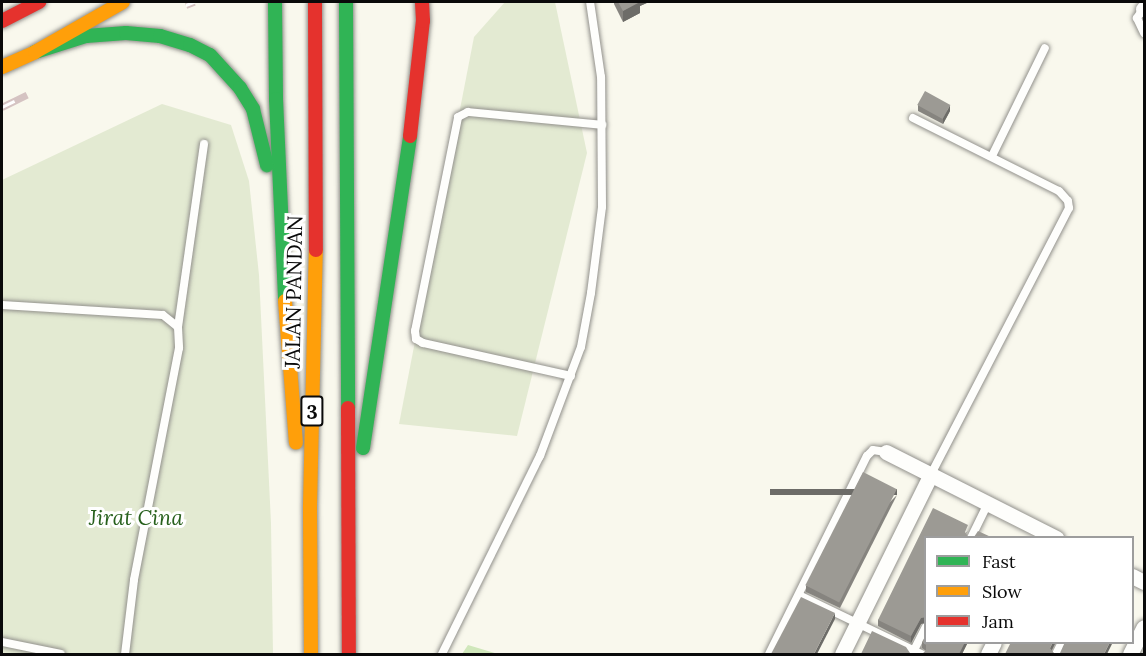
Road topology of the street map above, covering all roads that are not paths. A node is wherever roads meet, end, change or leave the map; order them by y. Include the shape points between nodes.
1 (39, 2) edge
2 (123, 2) edge
3 (275, 2) edge
4 (315, 2) edge
5 (346, 2) edge
6 (422, 2) edge
7 (429, 2) edge
8 (590, 2) edge
9 (1144, 9) edge
10 (2, 21) edge
11 (423, 21) junction
12 (1144, 33) edge
13 (1045, 48) dead end
14 (35, 52) junction
15 (2, 67) edge
16 (913, 118) dead end
17 (602, 125) junction
18 (204, 144) dead end
19 (992, 156) junction
20 (282, 226) junction
21 (2, 305) edge
22 (178, 327) junction
23 (571, 376) junction
24 (886, 452) joint
25 (931, 474) junction
26 (988, 503) junction
27 (350, 536) junction
28 (972, 536) edge
29 (1050, 536) edge
30 (799, 595) junction
31 (311, 619) junction
32 (857, 624) junction
33 (1144, 627) edge
34 (924, 632) edge
35 (2, 642) edge
36 (916, 653) edge
37 (61, 654) edge
38 (125, 654) edge
39 (311, 654) edge
40 (349, 654) edge
41 (442, 654) edge
42 (770, 654) edge
43 (842, 654) edge
44 (1130, 654) edge

1 - 10 highway
2 - 14 highway
3 - 20 highway
4 - 31 highway, JALAN PANDAN / 3 via 317,203
5 - 27 highway, 3
6 - 11 highway
7 - 11 highway
8 - 17 lane via 601,77
9 - 12 lane via 1137,22
11 - 27 highway
13 - 19 lane
14 - 15 highway
14 - 20 highway via 86,36 126,33 160,36 210,55 253,109
16 - 19 lane
17 - 23 lane via 602,207 591,293
17 - 23 lane via 468,112 458,117 415,331 416,339 423,344
18 - 22 lane
19 - 25 lane via 1059,191 1069,208
20 - 31 highway via 287,341
21 - 22 lane via 163,315
22 - 38 lane via 179,348 134,580
23 - 41 lane via 540,456
24 - 25 street
24 - 30 lane via 873,450 867,456
25 - 26 street
25 - 32 street
26 - 28 lane
26 - 29 street
27 - 40 highway, 3
30 - 32 lane
30 - 42 lane
31 - 39 highway, JALAN PANDAN / 3
32 - 36 lane
32 - 43 street
33 - 44 street
34 - 36 lane
35 - 37 lane

